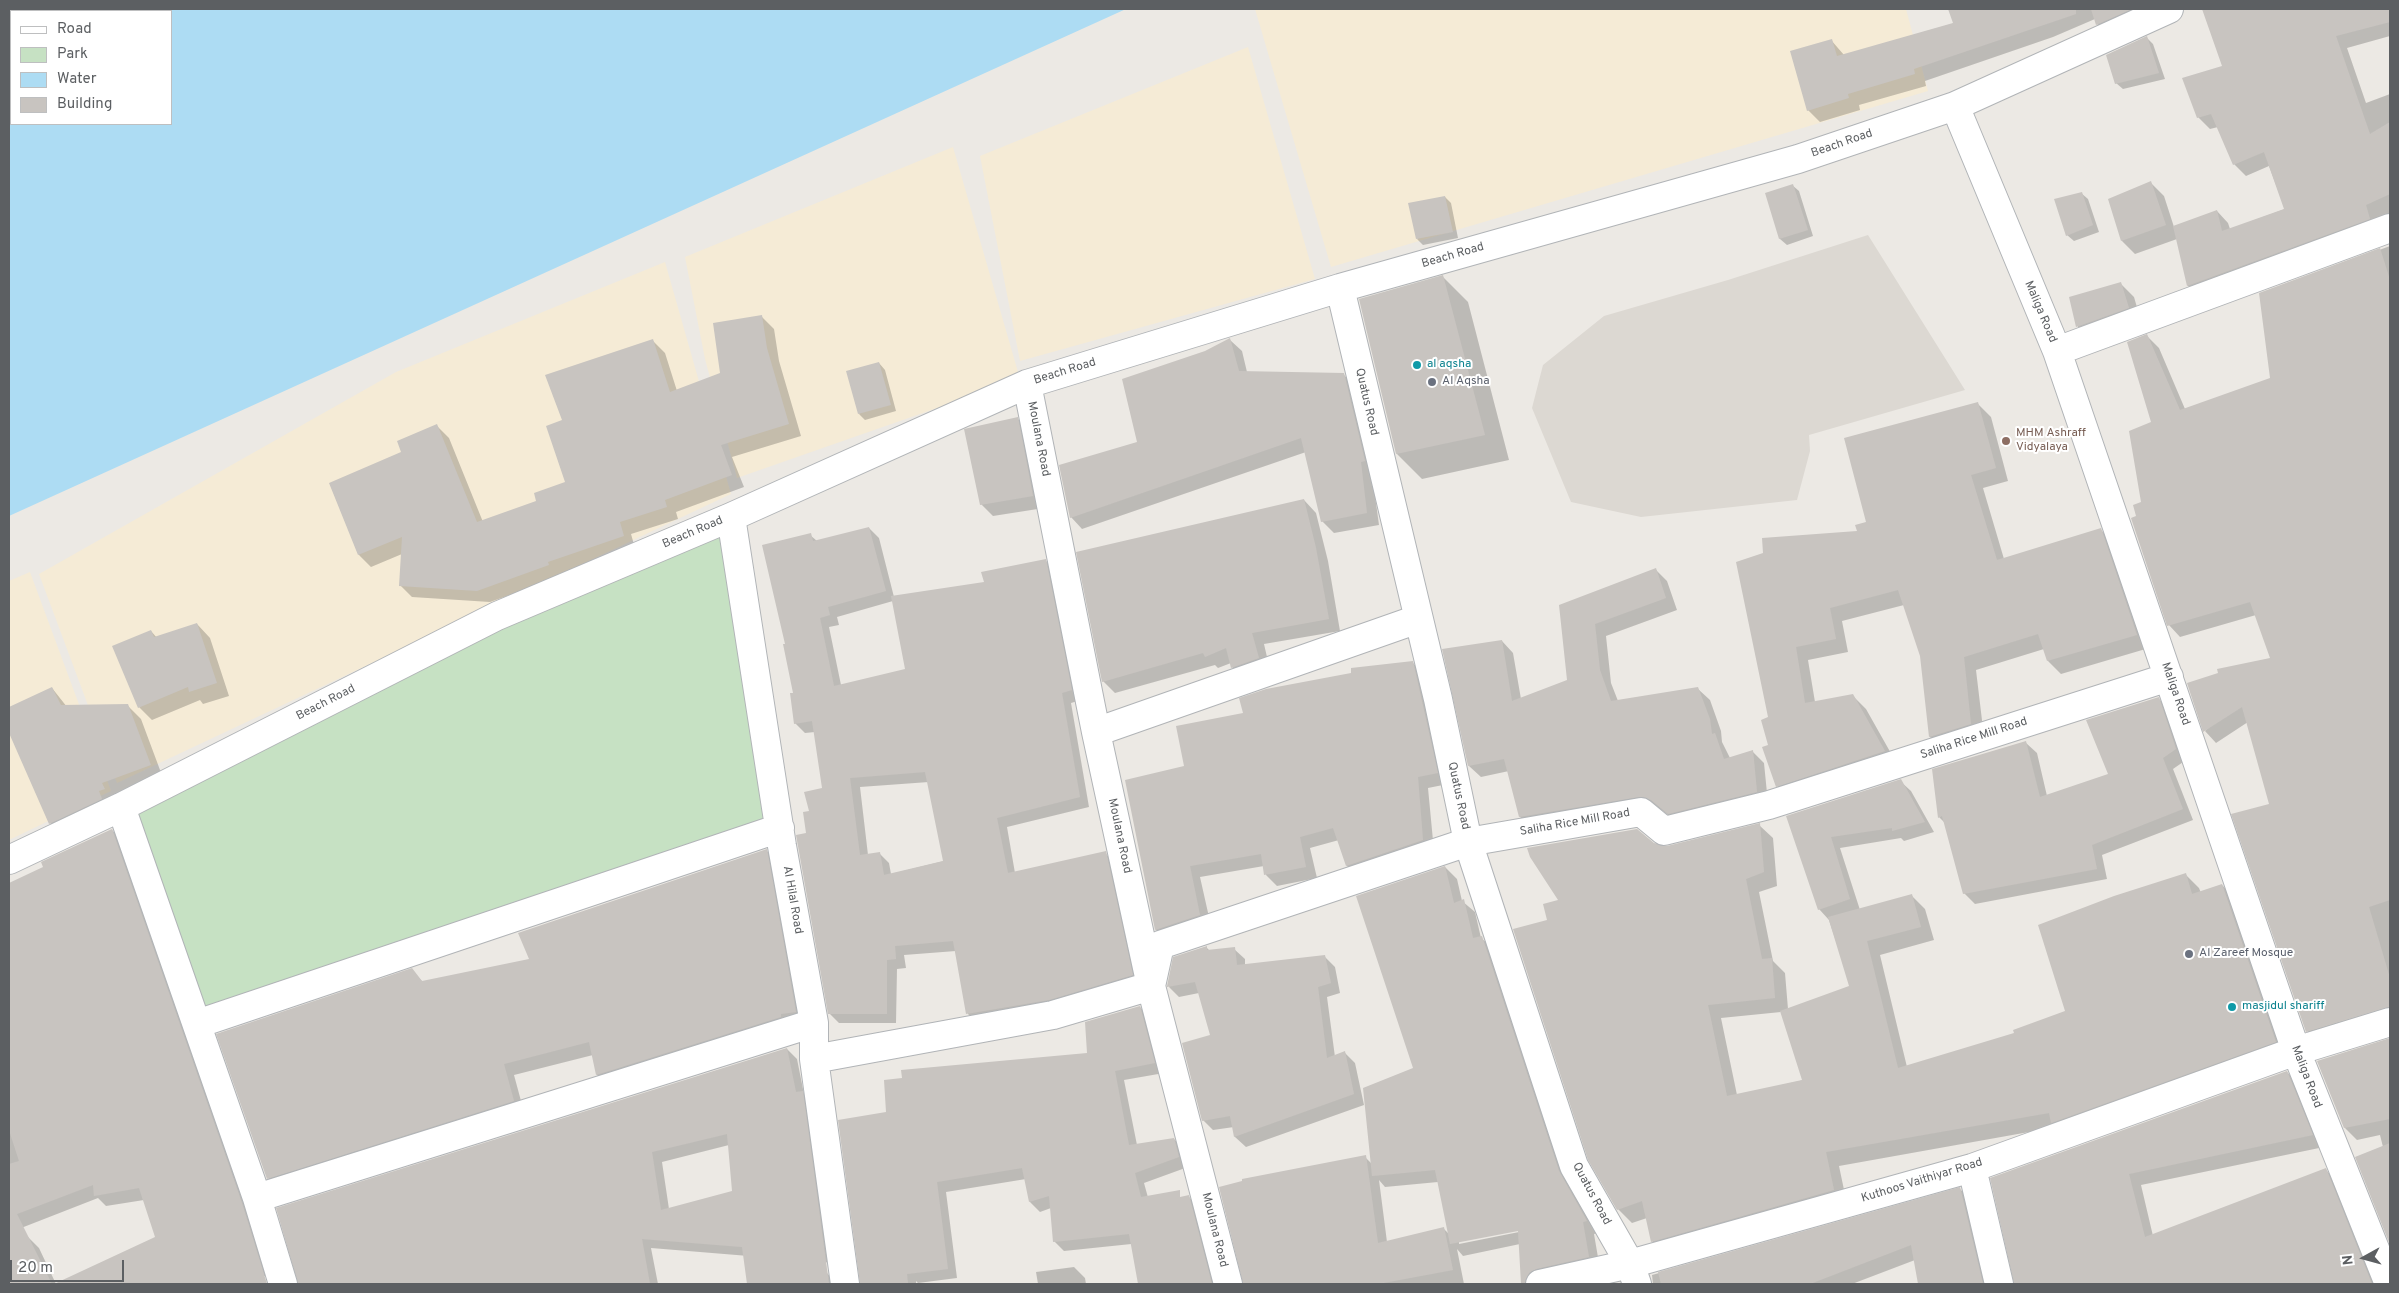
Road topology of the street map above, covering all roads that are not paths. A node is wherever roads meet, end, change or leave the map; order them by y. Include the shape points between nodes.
1 (2169, 9) edge
2 (1955, 106) junction
3 (2390, 228) edge
4 (1340, 288) junction
5 (2057, 351) junction
6 (1027, 384) junction
7 (731, 517) junction
8 (1418, 618) junction
9 (2169, 677) junction
10 (1096, 732) junction
11 (121, 807) junction
12 (780, 828) junction
13 (1468, 842) junction
14 (9, 860) edge
15 (1151, 986) junction
16 (2390, 1022) edge
17 (814, 1023) junction
18 (197, 1024) junction
19 (2296, 1051) junction
20 (814, 1059) junction
21 (1972, 1168) junction
22 (257, 1198) junction
23 (1633, 1274) edge
24 (283, 1284) edge
25 (845, 1284) edge
26 (1228, 1284) edge
27 (1540, 1284) edge
28 (1999, 1284) edge
29 (2389, 1284) edge

1 - 2 street, Beach Road
2 - 4 street, Beach Road via 1798,159
2 - 5 street, Maliga Road
3 - 5 street
4 - 6 street, Beach Road
4 - 8 street, Quatus Road
5 - 9 street, Maliga Road
6 - 7 street, Beach Road
6 - 10 street, Moulana Road
7 - 11 street, Beach Road via 497,616
7 - 12 street, Al Hilal Road
8 - 10 street
8 - 13 street, Quatus Road
9 - 13 street, Saliha Rice Mill Road via 1769,805 1664,831 1641,812
9 - 19 street, Maliga Road
10 - 15 street, Moulana Road
11 - 14 street, Beach Road
11 - 18 street
12 - 17 street, Al Hilal Road
12 - 18 street
13 - 15 street, Saliha Rice Mill Road via 1160,945
13 - 23 street, Quatus Road via 1574,1166
15 - 20 street via 1053,1015
15 - 26 street, Moulana Road
16 - 19 street, Kuthoos Vaithiyar Road
17 - 20 street, Al Hilal Road
17 - 22 street
18 - 22 street
19 - 21 street, Kuthoos Vaithiyar Road
19 - 29 street, Maliga Road
20 - 25 street, Al Hilal Road
21 - 23 street, Kuthoos Vaithiyar Road
21 - 28 street
22 - 24 street
23 - 27 street, Kuthoos Vaithiyar Road

